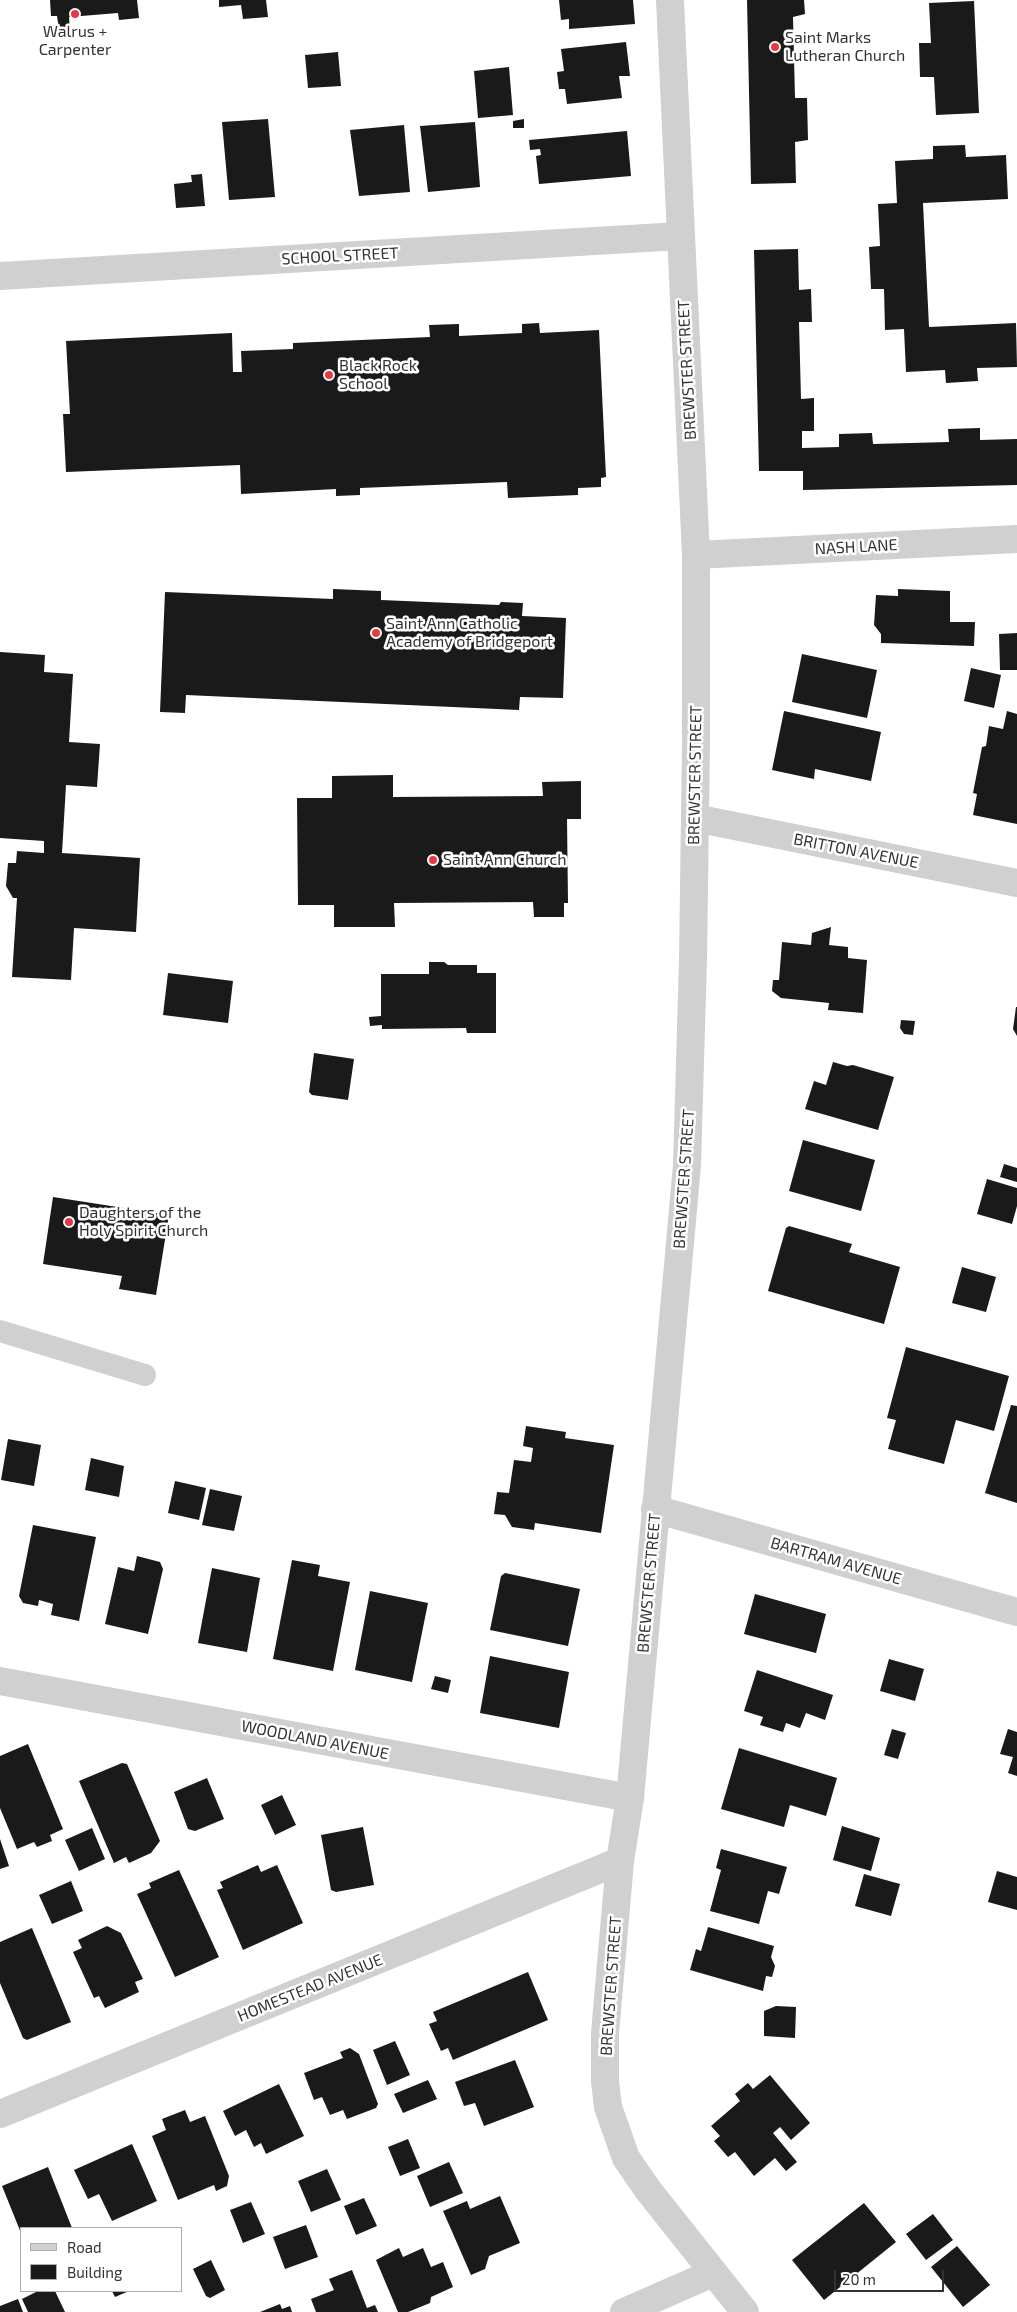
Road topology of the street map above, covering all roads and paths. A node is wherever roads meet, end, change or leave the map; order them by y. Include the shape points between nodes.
1 (670, 0) edge
2 (680, 236) junction
3 (0, 276) edge
4 (1017, 539) edge
5 (696, 555) junction
6 (695, 818) junction
7 (1017, 883) edge
8 (0, 1331) edge
9 (145, 1375) dead end
10 (656, 1509) junction
11 (1017, 1612) edge
12 (0, 1681) edge
13 (630, 1798) junction
14 (620, 1861) junction
15 (0, 2114) edge
16 (713, 2273) junction
17 (624, 2312) edge
18 (745, 2312) edge

1 - 2 street, BREWSTER STREET
2 - 3 street, SCHOOL STREET
2 - 5 street, BREWSTER STREET
4 - 5 street, NASH LANE
5 - 6 street, BREWSTER STREET
6 - 7 street, BRITTON AVENUE
6 - 10 street, BREWSTER STREET via 687,1166
8 - 9 lane
10 - 11 street, BARTRAM AVENUE
10 - 13 street, BREWSTER STREET
12 - 13 street, WOODLAND AVENUE
13 - 14 street, BREWSTER STREET
14 - 15 street, HOMESTEAD AVENUE
14 - 16 street, BREWSTER STREET via 605,2033 608,2108 626,2158
16 - 17 street
16 - 18 street, BREWSTER STREET

